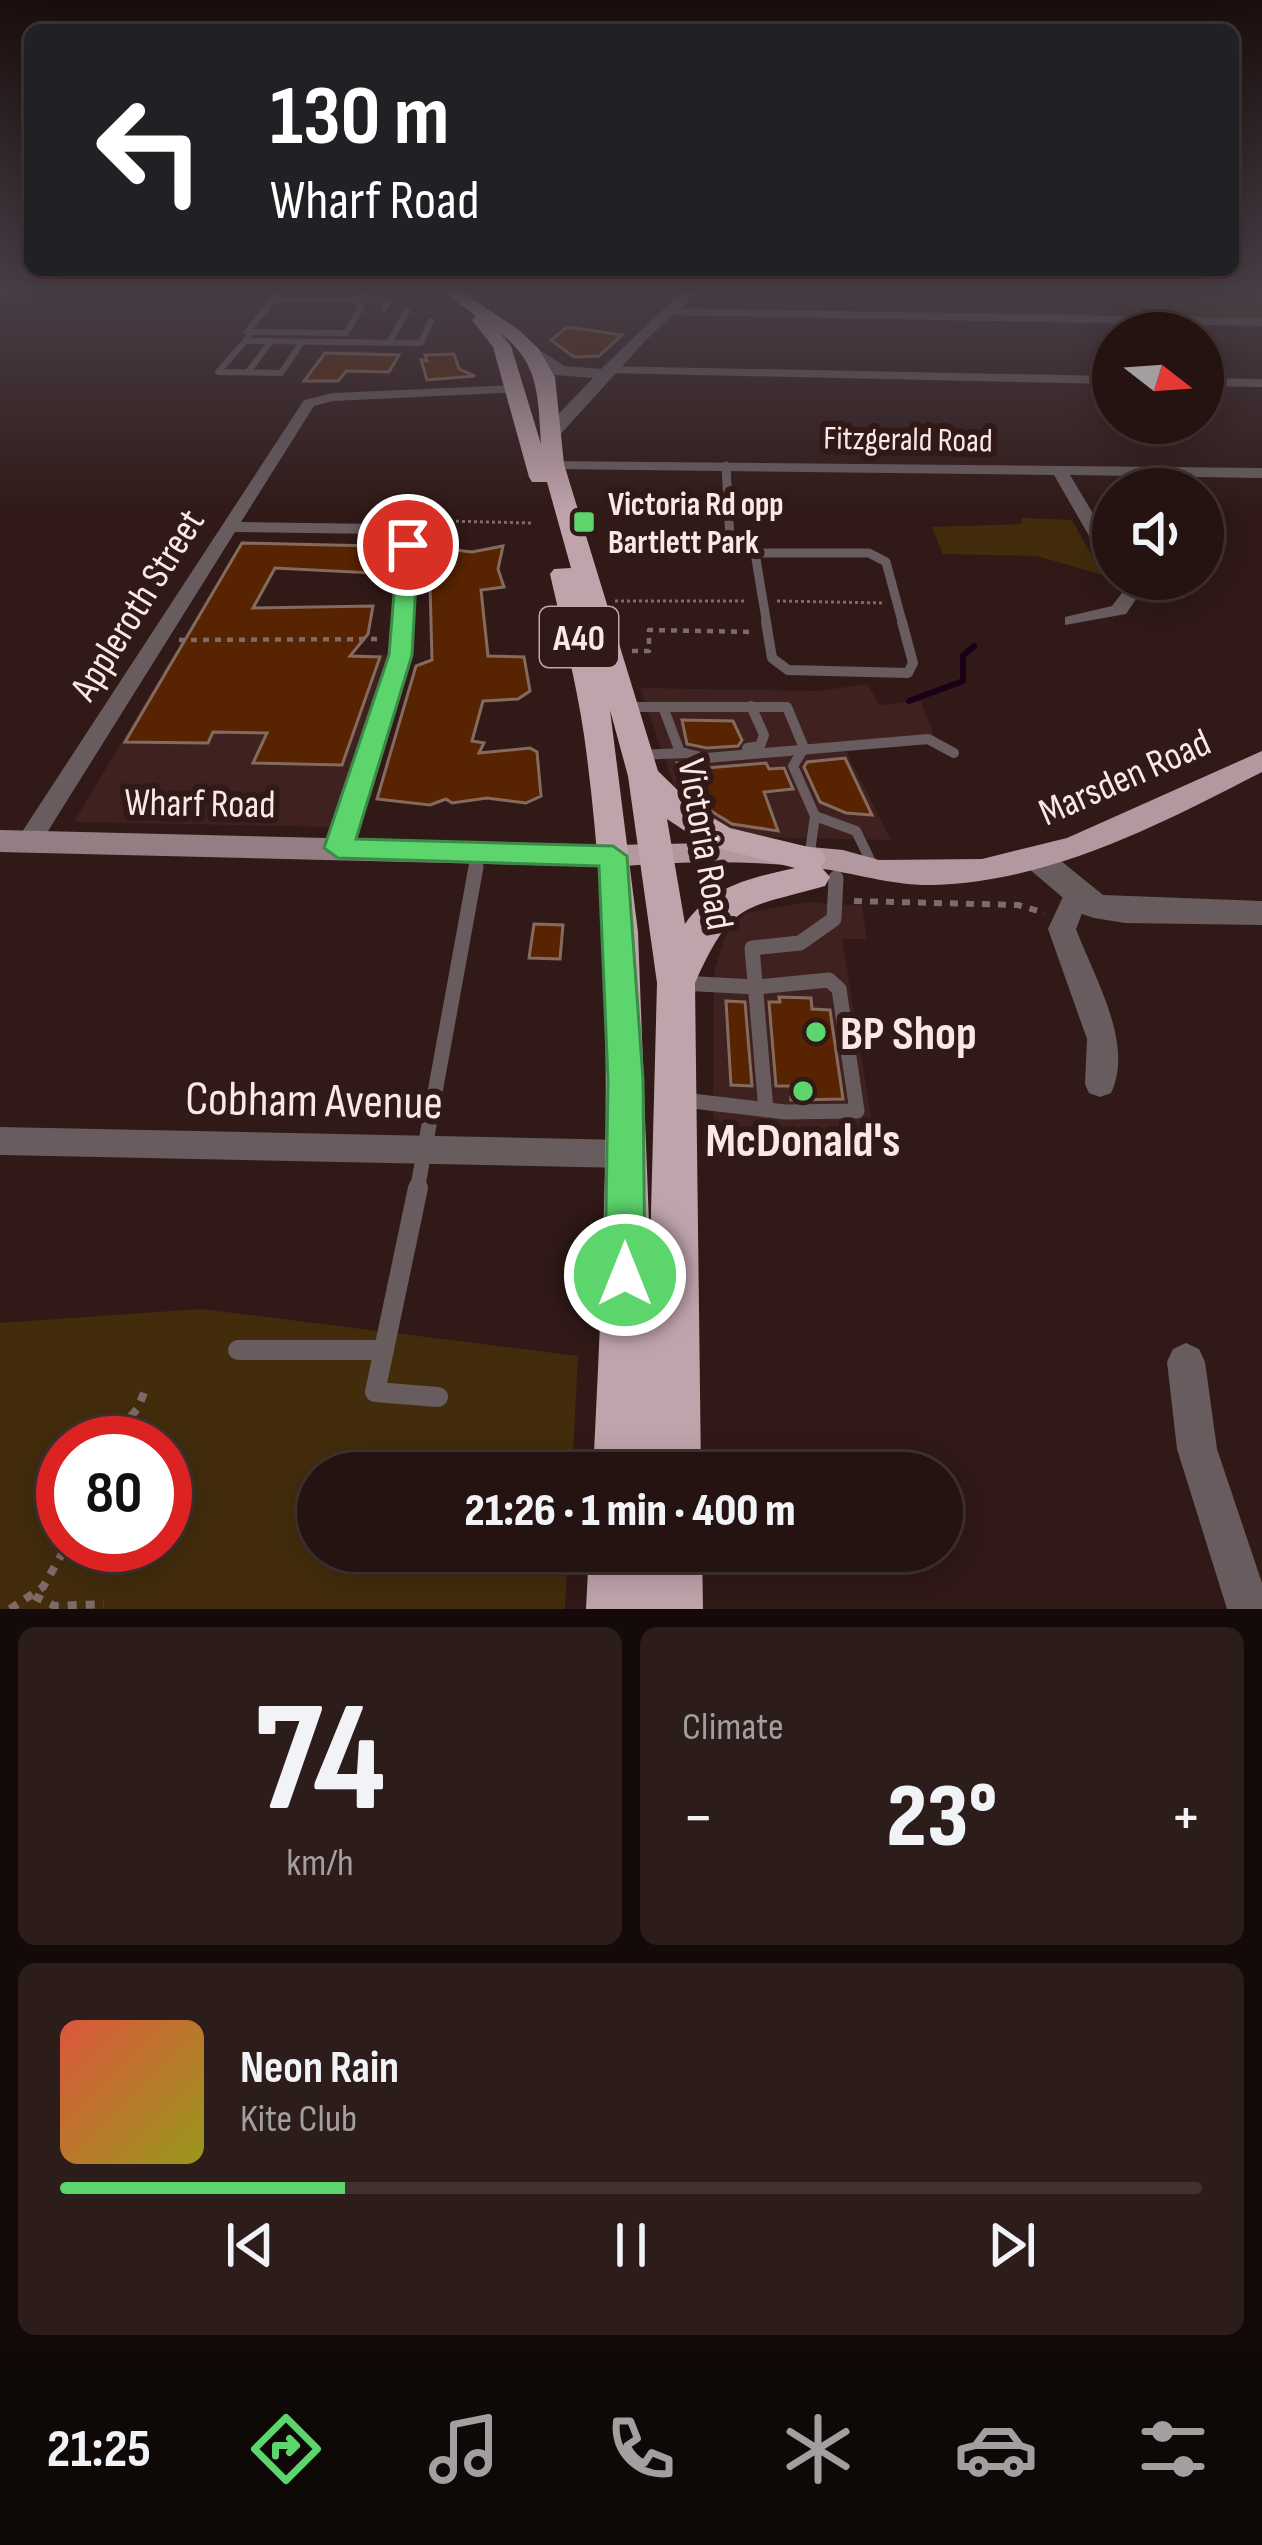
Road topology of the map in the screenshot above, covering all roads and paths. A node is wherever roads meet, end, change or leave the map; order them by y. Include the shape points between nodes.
1 (223, 366) edge
2 (252, 366) edge
3 (286, 366) edge
4 (507, 366) edge
5 (525, 366) edge
6 (540, 366) edge
7 (555, 366) edge
8 (610, 366) edge
9 (248, 372) junction
10 (602, 374) junction
11 (1092, 380) edge
12 (1224, 382) edge
13 (1262, 383) edge
14 (549, 384) junction
15 (513, 389) junction
16 (546, 449) junction
17 (726, 466) junction
18 (1059, 470) junction
19 (1262, 473) edge
20 (394, 520) dead end
21 (531, 523) dead end
22 (227, 526) junction
23 (1092, 526) edge
24 (755, 553) junction
25 (1126, 600) edge
26 (609, 601) dead end
27 (764, 601) junction
28 (897, 603) junction
29 (1072, 621) dead end
30 (767, 632) junction
31 (380, 639) dead end
32 (178, 640) dead end
33 (626, 651) dead end
34 (751, 706) junction
35 (623, 707) junction
36 (663, 707) junction
37 (804, 748) junction
38 (680, 752) junction
39 (954, 753) dead end
40 (1262, 760) edge
41 (641, 765) junction
42 (814, 816) junction
43 (15, 841) edge
44 (338, 848) junction
45 (478, 853) junction
46 (613, 856) junction
47 (657, 860) junction
48 (1039, 860) junction
49 (875, 871) junction
50 (823, 878) junction
51 (1076, 895) junction
52 (1039, 911) dead end
53 (1262, 913) edge
54 (676, 983) junction
55 (756, 987) junction
56 (1100, 1084) dead end
57 (677, 1100) junction
58 (766, 1110) junction
59 (0, 1141) edge
60 (424, 1149) junction
61 (626, 1154) junction
62 (238, 1350) dead end
63 (384, 1350) junction
64 (1186, 1362) dead end
65 (145, 1390) dead end
66 (438, 1397) dead end
67 (131, 1416) edge
68 (621, 1452) edge
69 (673, 1452) edge
70 (52, 1572) edge
71 (617, 1572) edge
72 (673, 1572) edge
73 (32, 1595) junction
74 (104, 1604) dead end
75 (10, 1609) edge
76 (616, 1609) edge
77 (673, 1609) edge
78 (1250, 1609) edge

1 - 9 lane via 218,372
2 - 9 lane
3 - 9 lane via 281,373
4 - 15 highway, Victoria Road / A40
5 - 14 highway
6 - 14 highway
7 - 10 street
8 - 10 street
10 - 11 street
10 - 14 street via 576,386
10 - 16 street
12 - 13 street
14 - 16 highway via 537,394
15 - 16 highway, Victoria Road / A40
15 - 22 street, Appleroth Street via 323,398 306,407
16 - 17 street, Fitzgerald Road
16 - 35 highway, Victoria Road / A40
16 - 46 highway, Victoria Road / A40
17 - 18 street, Fitzgerald Road
17 - 24 lane via 730,539
18 - 19 street, Fitzgerald Road
18 - 23 street
20 - 21 path
22 - 43 street, Appleroth Street
22 - 44 street via 392,530 408,538 401,655
24 - 27 lane
24 - 28 lane via 869,553 886,562
25 - 29 street via 1119,610
26 - 27 path
27 - 28 path
27 - 30 lane
28 - 30 lane via 913,663 908,673 788,670 772,658
30 - 33 path via 649,630 649,651
31 - 32 path
34 - 36 lane
34 - 37 lane via 787,707
34 - 38 lane via 766,730 760,746
35 - 36 lane
35 - 41 highway, Victoria Road / A40
36 - 38 lane
37 - 38 lane via 706,758
37 - 39 lane via 928,739
37 - 42 lane via 793,766
38 - 41 lane
40 - 48 main road, Marsden Road via 1138,825
41 - 47 highway, Victoria Road / A40
41 - 50 highway via 696,829
42 - 49 lane via 844,820 868,846
42 - 50 lane
43 - 44 main road, Wharf Road
44 - 45 main road, Wharf Road
45 - 46 main road, Wharf Road
45 - 60 lane
46 - 47 main road, Marsden Road
46 - 61 highway, Victoria Road / A40
47 - 50 main road, Marsden Road
47 - 54 highway, Victoria Road / A40
48 - 49 main road, Marsden Road via 956,872
48 - 51 street
49 - 50 main road, Marsden Road
50 - 52 path
50 - 54 highway via 722,902 699,929
50 - 55 lane via 834,919 800,943 752,948
51 - 53 street via 1125,911
51 - 56 street via 1061,929 1102,1039
54 - 55 lane
54 - 57 highway, Victoria Road / A40
55 - 58 lane
55 - 58 lane via 805,979 830,980 839,989 857,1111
57 - 58 lane
57 - 69 highway, Victoria Road / A40
59 - 60 street, Cobham Avenue
60 - 61 street, Cobham Avenue
60 - 63 lane
61 - 68 highway, Victoria Road / A40
62 - 63 lane
63 - 66 lane via 375,1392
64 - 78 street via 1197,1449
65 - 67 path
70 - 73 path
71 - 76 highway
72 - 77 highway
73 - 74 path via 55,1606
73 - 75 path

